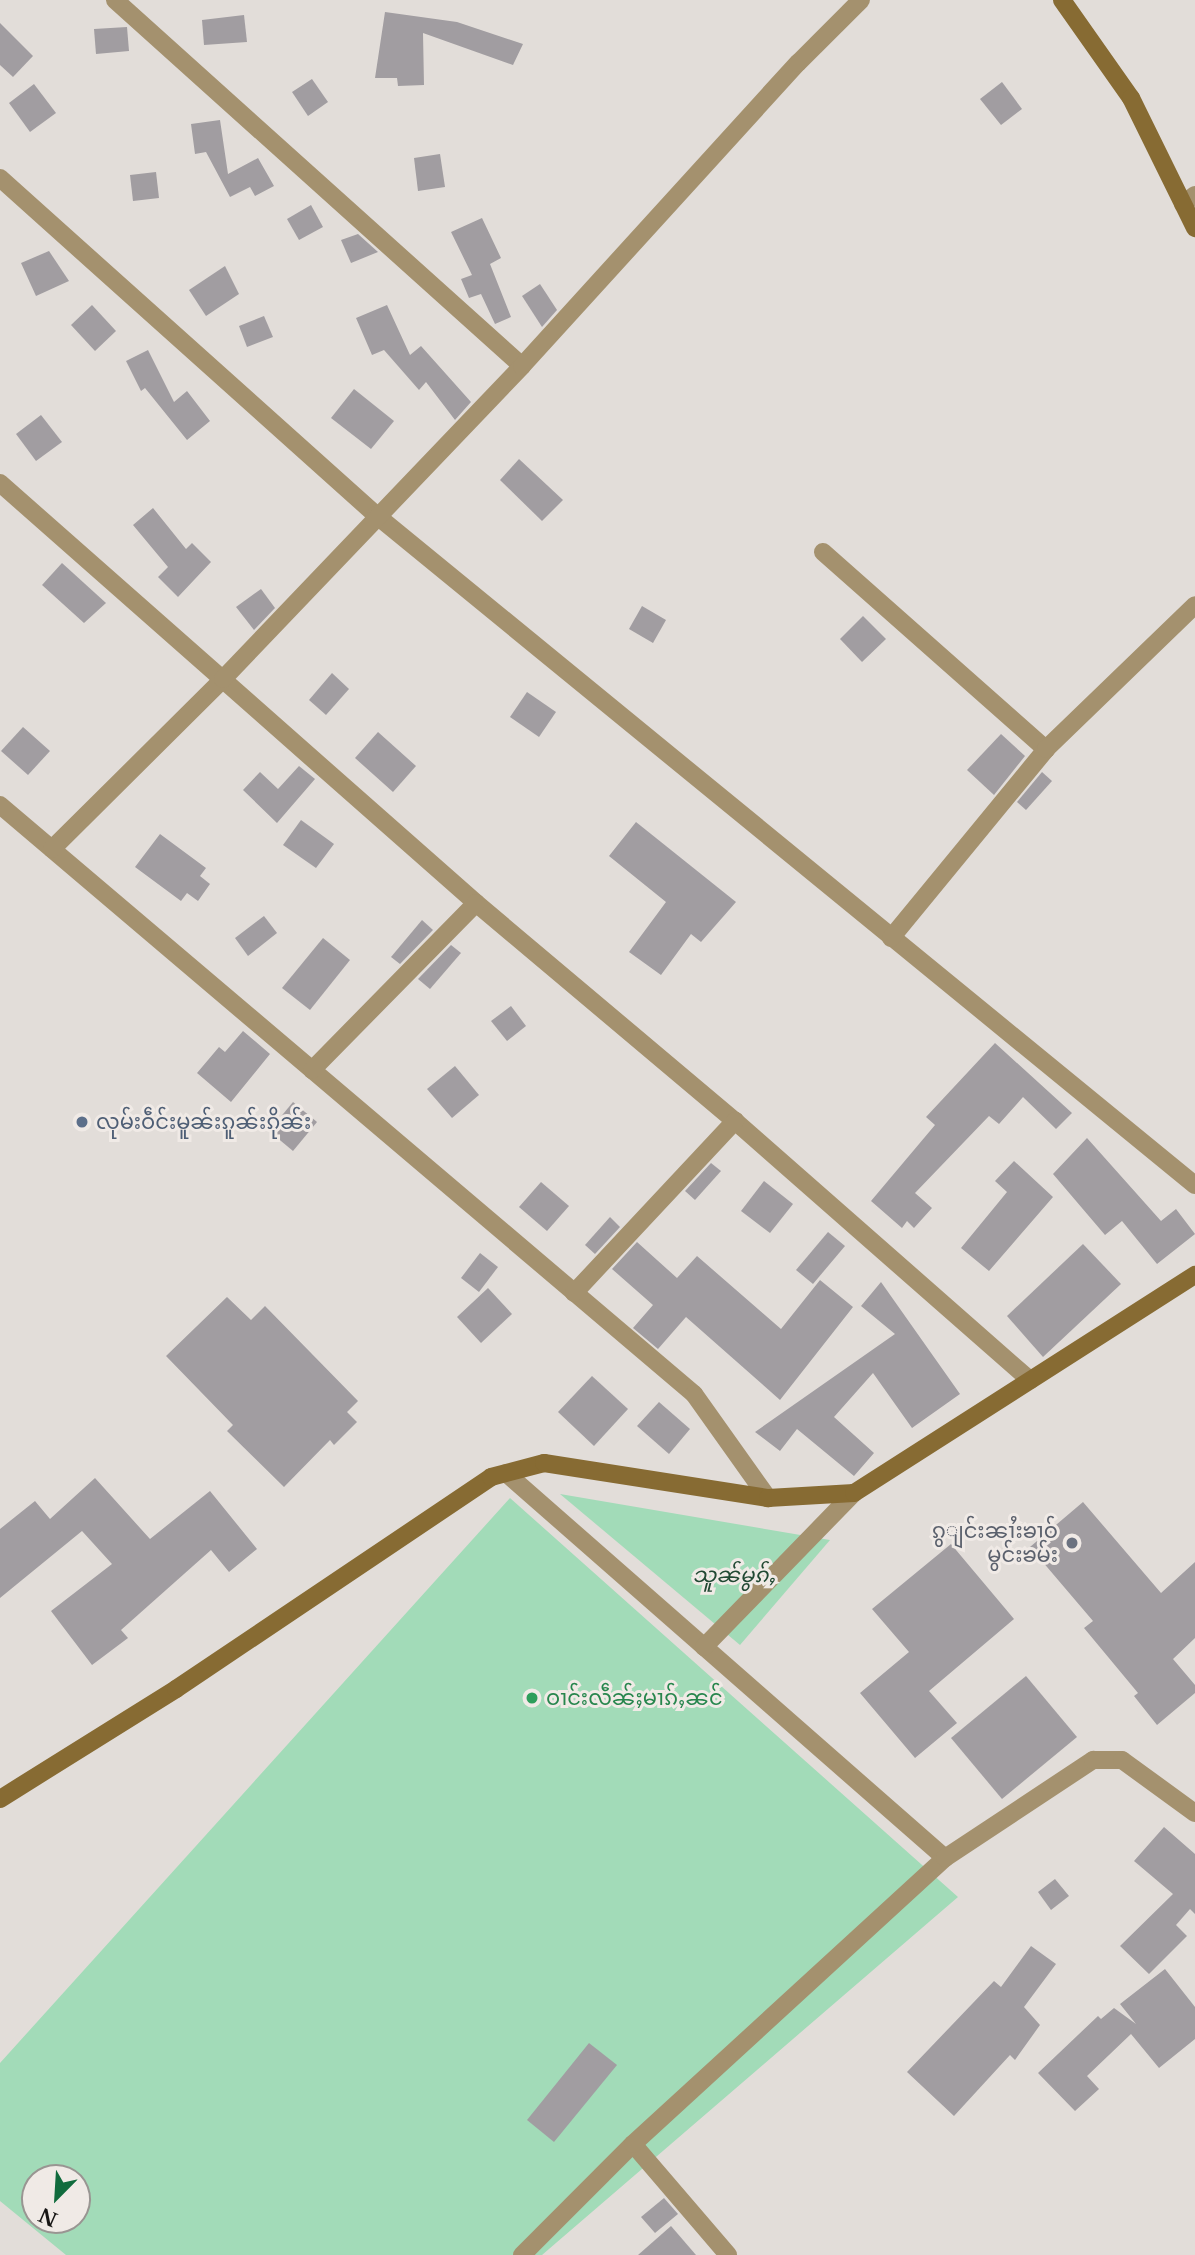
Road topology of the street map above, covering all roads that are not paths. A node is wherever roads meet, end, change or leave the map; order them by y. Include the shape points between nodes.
1 (115, 0) edge
2 (861, 0) edge
3 (1062, 0) edge
4 (0, 178) edge
5 (1189, 199) edge
6 (1195, 228) edge
7 (522, 366) junction
8 (0, 483) edge
9 (376, 515) junction
10 (823, 552) dead end
11 (1195, 605) edge
12 (223, 679) junction
13 (1046, 749) junction
14 (0, 805) edge
15 (52, 849) junction
16 (476, 903) junction
17 (891, 938) junction
18 (312, 1070) junction
19 (735, 1121) junction
20 (1195, 1185) edge
21 (1195, 1275) edge
22 (574, 1293) junction
23 (1030, 1380) junction
24 (506, 1472) junction
25 (854, 1493) junction
26 (768, 1498) junction
27 (704, 1647) junction
28 (0, 1798) edge
29 (1195, 1813) edge
30 (945, 1858) junction
31 (633, 2144) junction
32 (522, 2255) edge
33 (728, 2255) edge

1 - 7 street
2 - 7 street via 797,63
3 - 5 main road via 1130,98
4 - 9 street
5 - 6 main road
7 - 9 street
8 - 12 street
9 - 12 street
9 - 17 street
10 - 13 street
11 - 13 street
12 - 15 street
12 - 16 street
13 - 17 street
14 - 15 street
15 - 18 street
16 - 18 street
16 - 19 street
17 - 20 street
18 - 22 street
19 - 22 street
19 - 23 street
21 - 23 main road
22 - 26 street via 694,1394
23 - 25 main road
24 - 26 main road via 544,1463
24 - 27 street
24 - 28 main road via 491,1476 176,1689
25 - 26 main road
25 - 27 street
27 - 30 street
29 - 30 street via 1122,1760 1093,1760
30 - 31 street
31 - 32 street
31 - 33 street

